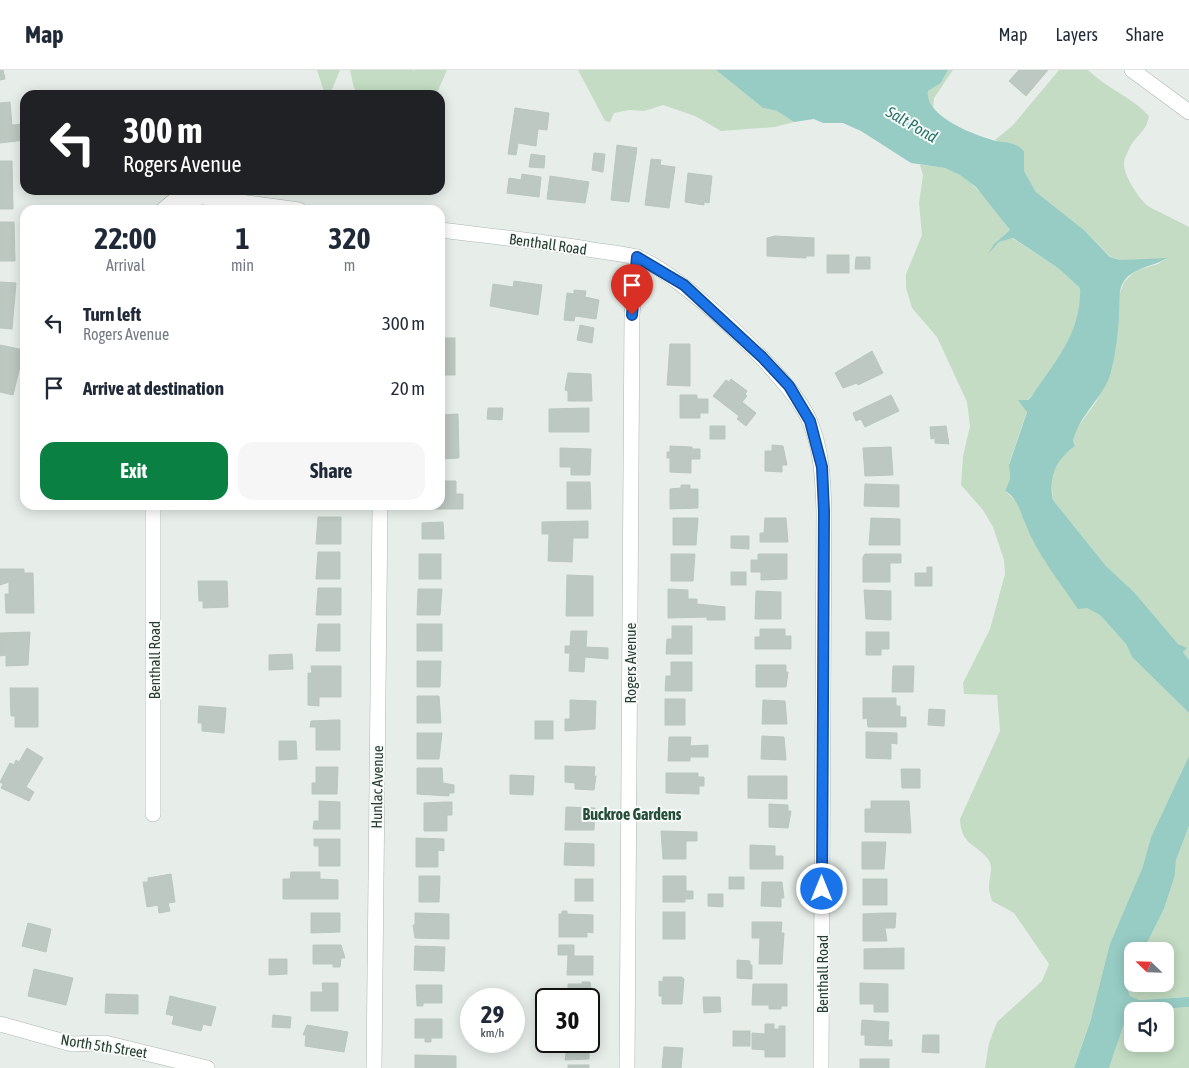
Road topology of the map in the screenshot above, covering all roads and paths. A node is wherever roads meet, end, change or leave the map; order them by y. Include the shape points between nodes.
1 (1132, 70) edge
2 (1189, 112) edge
3 (168, 205) edge
4 (262, 205) edge
5 (445, 231) edge
6 (637, 257) junction
7 (153, 510) edge
8 (380, 510) edge
9 (153, 814) dead end
10 (0, 1024) edge
11 (207, 1068) edge
12 (374, 1068) edge
13 (627, 1068) edge
14 (821, 1068) edge

1 - 2 street
3 - 4 street via 174,200 204,197
5 - 6 street, Benthall Road
6 - 13 street, Rogers Avenue via 632,315
6 - 14 street, Benthall Road via 684,285 789,386 810,421 822,467
7 - 9 street, Benthall Road
8 - 12 street, Hunlac Avenue
10 - 11 street, North 5th Street via 72,1044 105,1043

